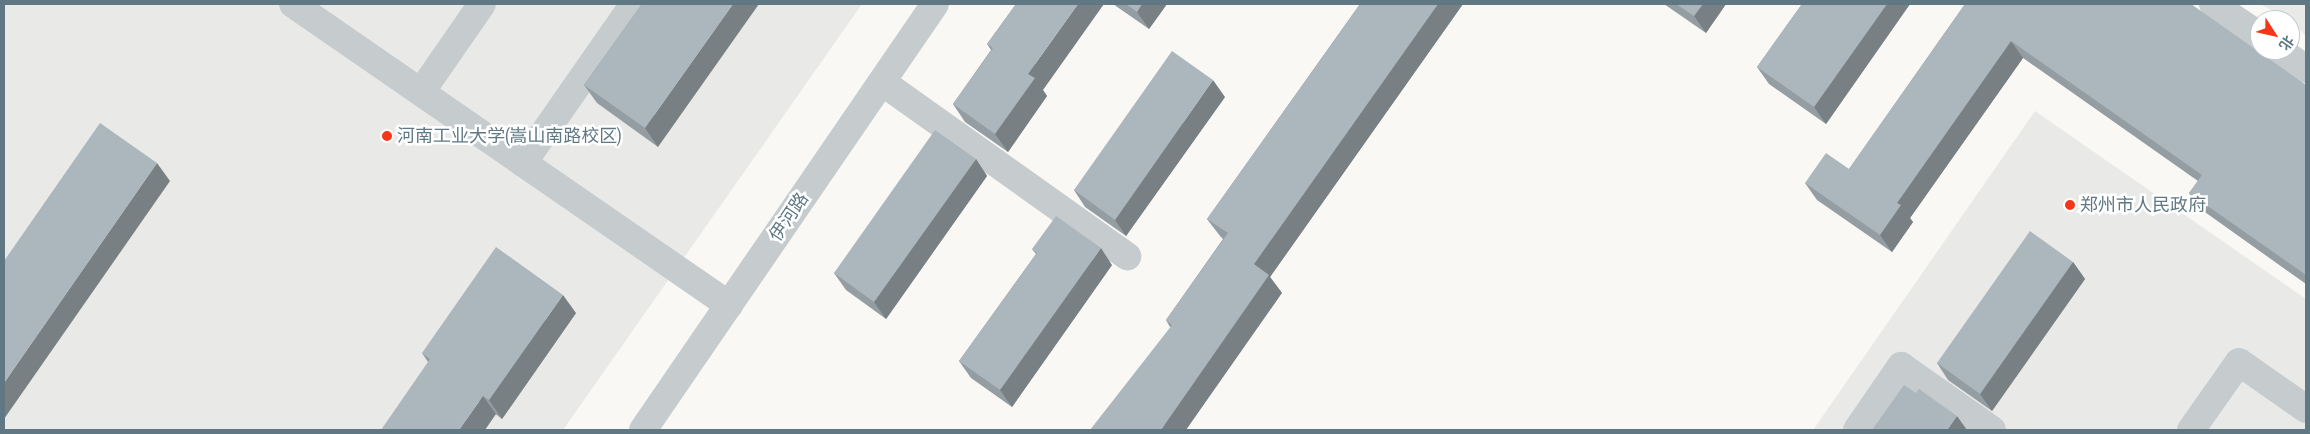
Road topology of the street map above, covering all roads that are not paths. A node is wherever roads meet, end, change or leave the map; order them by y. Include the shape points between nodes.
1 (293, 4) edge
2 (482, 4) edge
3 (634, 4) edge
4 (935, 4) edge
5 (2213, 4) edge
6 (2250, 29) edge
7 (2294, 60) edge
8 (2306, 69) edge
9 (882, 82) junction
10 (421, 92) junction
11 (523, 163) junction
12 (1127, 256) dead end
13 (729, 305) junction
14 (2306, 409) edge
15 (643, 430) edge
16 (1856, 430) edge
17 (1992, 430) edge
18 (2191, 430) edge

1 - 10 street
2 - 10 street
3 - 11 street
4 - 9 street, 伊河路
5 - 6 street
7 - 8 street
9 - 12 street
9 - 13 street, 伊河路
10 - 11 street
11 - 13 street
13 - 15 street, 伊河路
14 - 18 street via 2239,362
16 - 17 street via 1901,366

